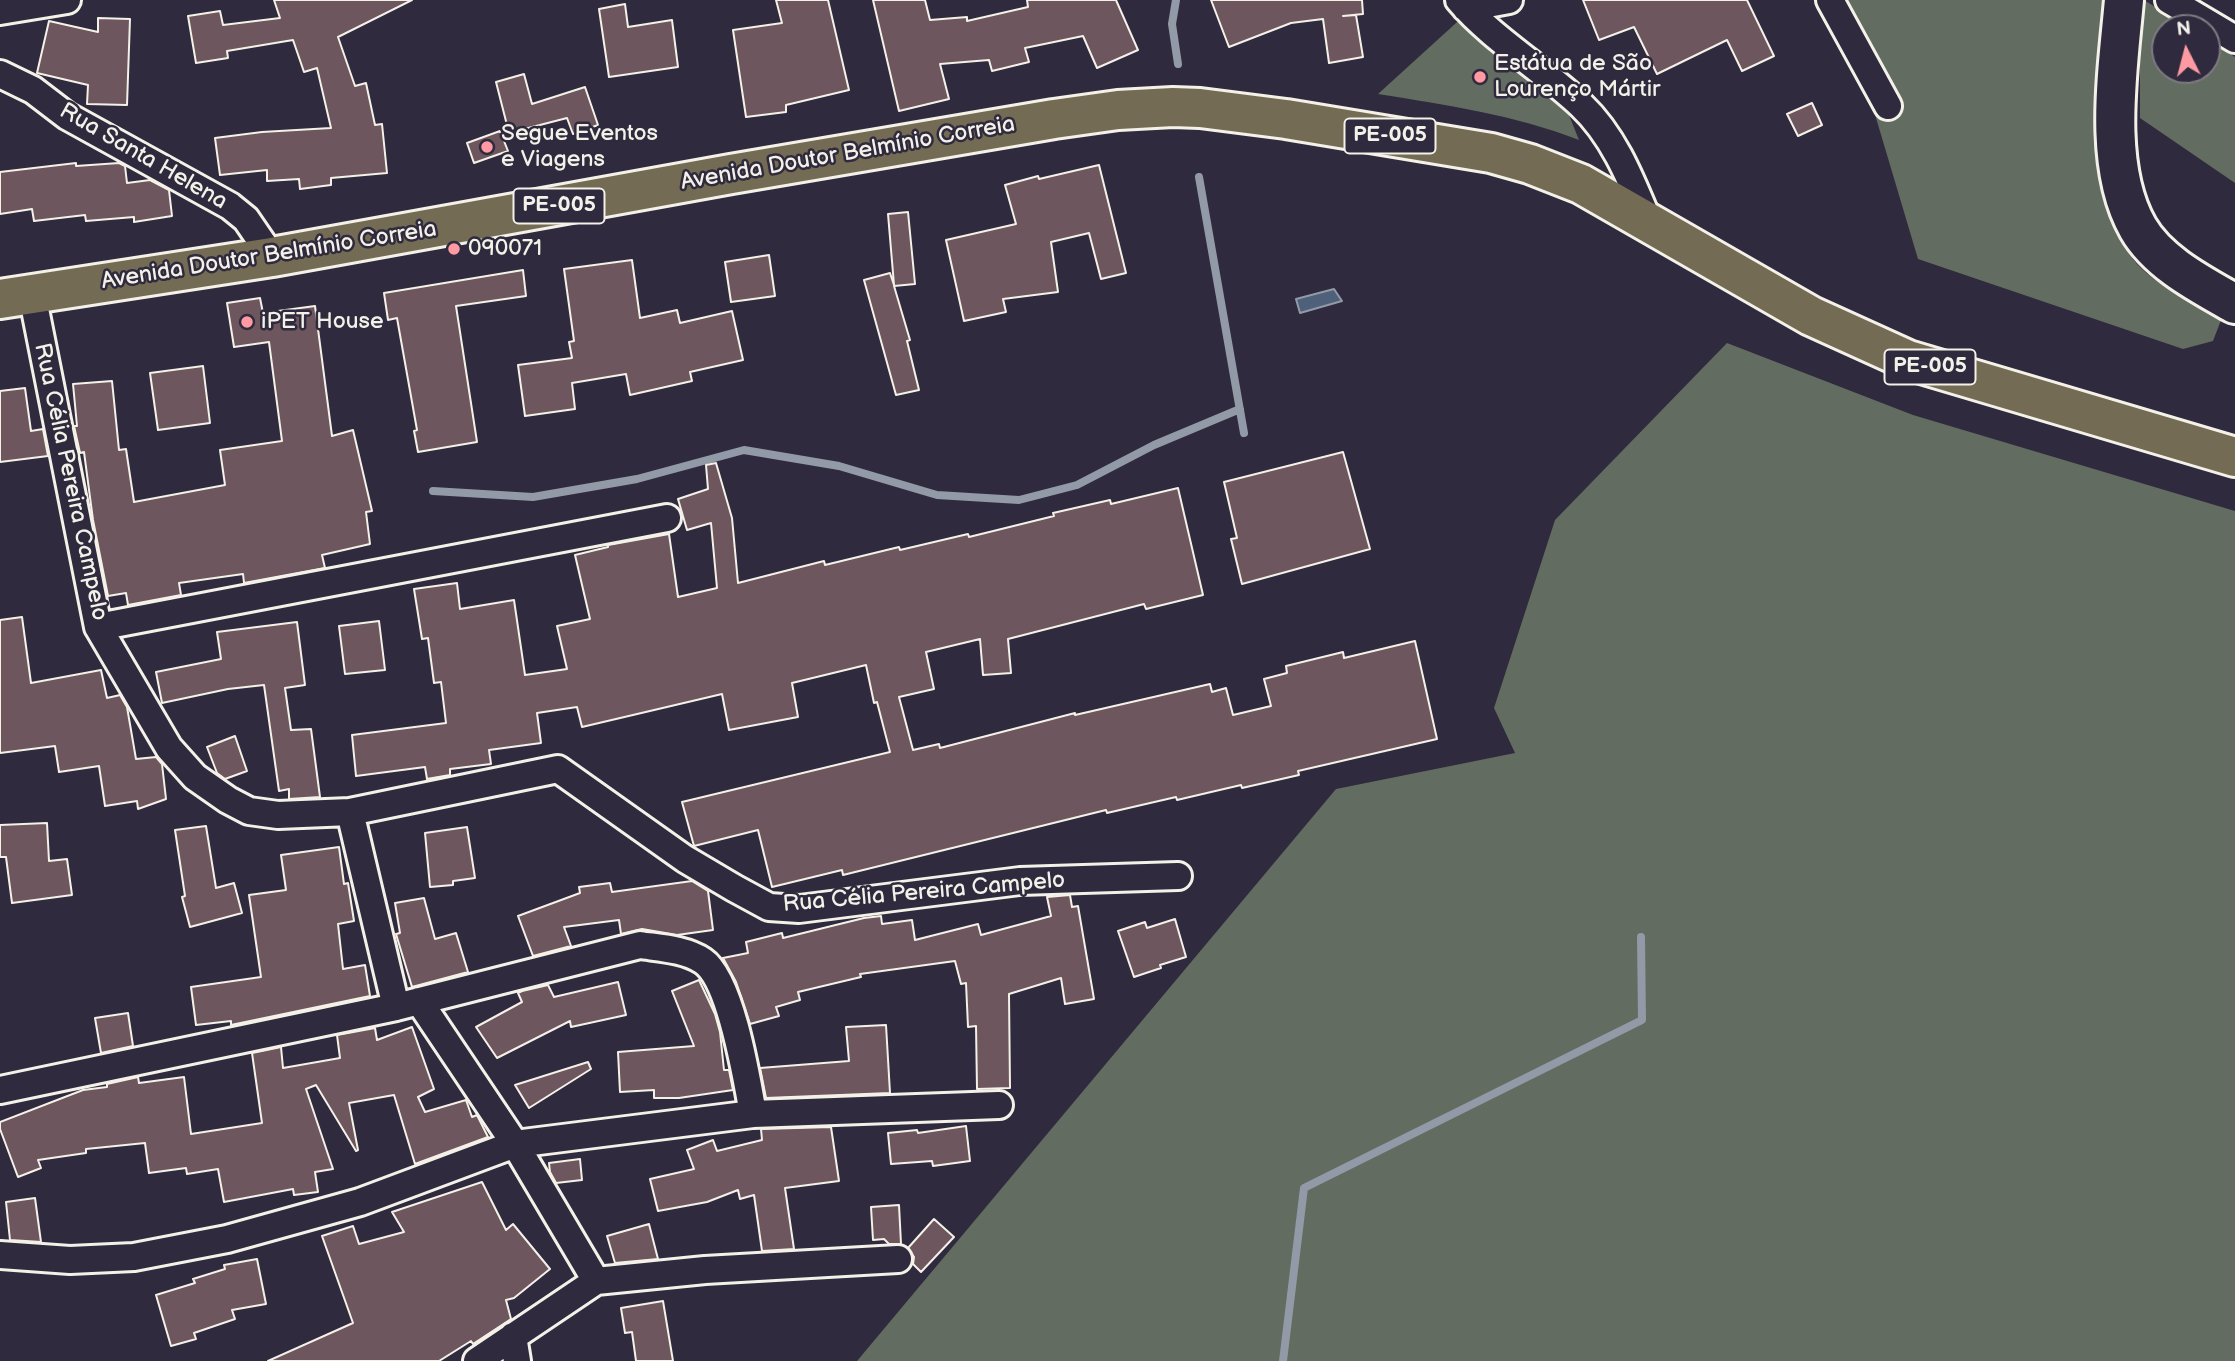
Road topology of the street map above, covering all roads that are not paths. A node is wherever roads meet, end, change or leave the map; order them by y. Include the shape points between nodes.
1 (66, 0) edge
2 (1509, 0) edge
3 (1830, 0) edge
4 (2124, 0) edge
5 (2169, 0) edge
6 (1462, 4) edge
7 (0, 11) edge
8 (2235, 39) edge
9 (0, 74) edge
10 (1888, 106) dead end
11 (1648, 221) junction
12 (272, 257) junction
13 (16, 297) edge
14 (2235, 304) edge
15 (2235, 457) edge
16 (667, 518) dead end
17 (98, 627) junction
18 (350, 812) junction
19 (1178, 876) dead end
20 (408, 1004) junction
21 (0, 1090) edge
22 (999, 1105) dead end
23 (753, 1114) junction
24 (515, 1144) junction
25 (0, 1255) edge
26 (898, 1259) dead end
27 (596, 1281) junction
28 (515, 1349) edge
29 (477, 1361) edge

1 - 7 street
2 - 6 street
3 - 10 street
4 - 14 street via 2114,111 2125,197 2139,229 2160,253 2189,277
5 - 8 street
6 - 11 street via 1583,107 1621,160
9 - 12 street, Rua Santa Helena via 230,206 246,219
11 - 12 main road, Avenida Doutor Belmínio Correia / PE-005 via 1581,184 1491,153 1234,112 1173,107 1054,119
11 - 15 main road, PE-005 via 1811,316 1908,360
12 - 13 main road, Avenida Doutor Belmínio Correia / PE-005
13 - 17 street, Rua Célia Pereira Campelo
16 - 17 street
17 - 18 street, Rua Célia Pereira Campelo via 169,748 194,777 249,811 278,815
18 - 19 street, Rua Célia Pereira Campelo via 558,769 734,888 769,906 799,909 1020,881
18 - 20 street
20 - 21 street
20 - 23 street via 640,946 674,950 704,961 724,991
20 - 24 street
22 - 23 street
23 - 24 street
24 - 25 street via 360,1202 227,1239 112,1259
24 - 27 street
26 - 27 street via 705,1269
27 - 28 street
28 - 29 street

